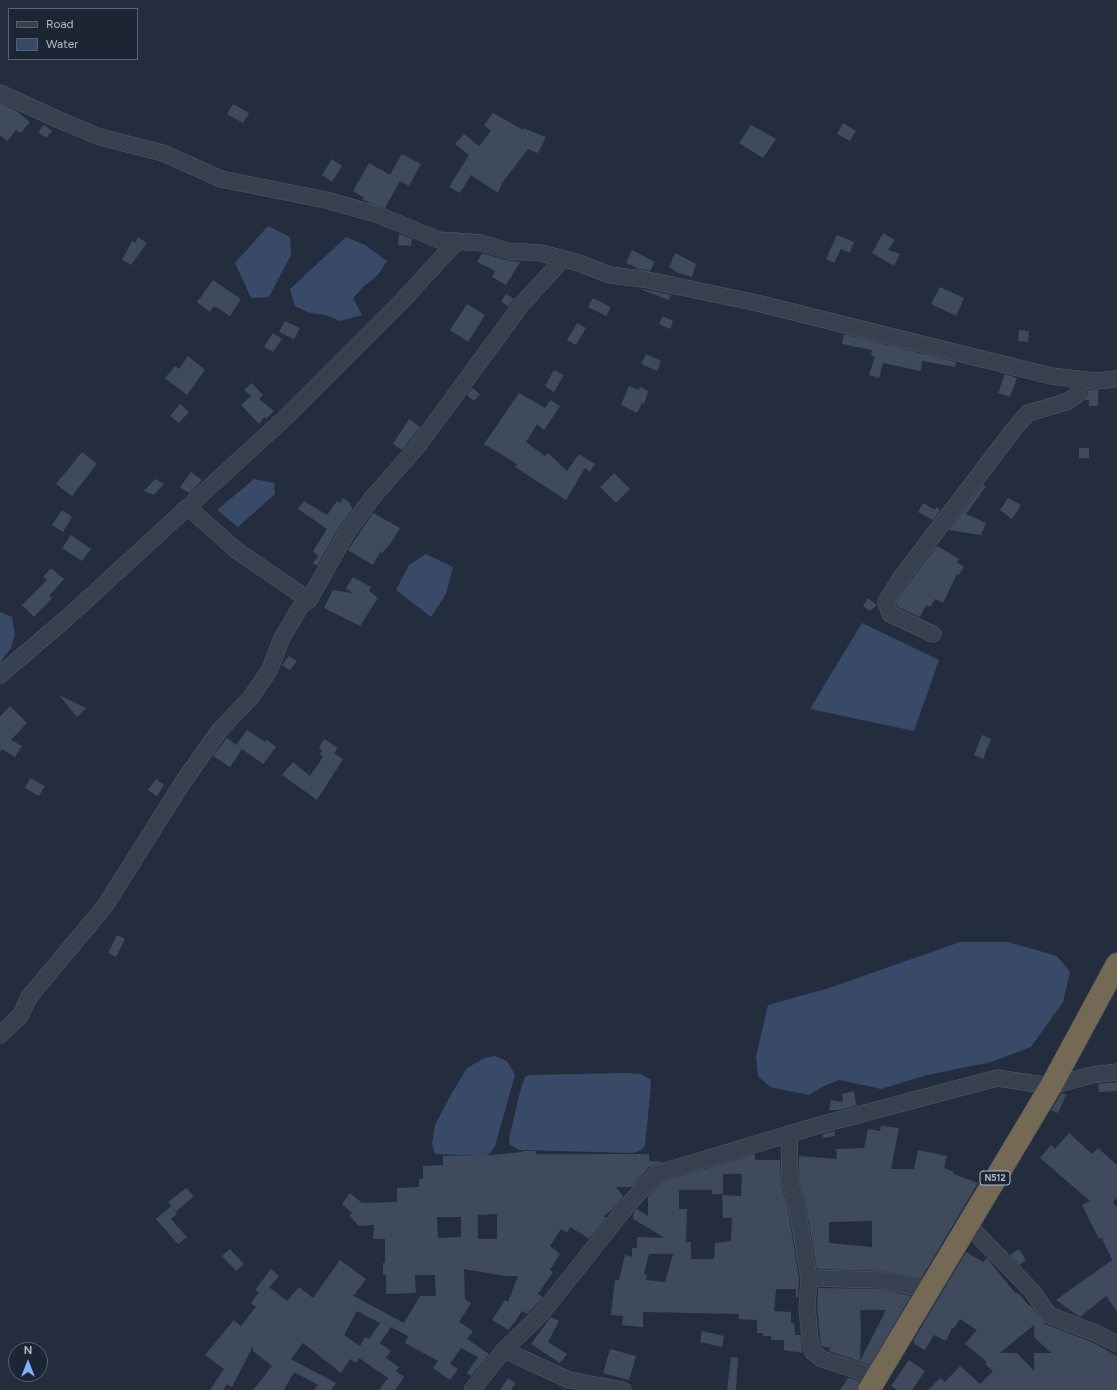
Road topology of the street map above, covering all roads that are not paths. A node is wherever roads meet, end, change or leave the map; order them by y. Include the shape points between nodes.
1 (0, 93) edge
2 (457, 241) junction
3 (563, 259) junction
4 (1080, 379) junction
5 (1117, 379) edge
6 (189, 508) junction
7 (309, 600) junction
8 (933, 634) dead end
9 (0, 675) edge
10 (1117, 964) edge
11 (0, 1036) edge
12 (1117, 1072) edge
13 (1051, 1086) junction
14 (789, 1134) junction
15 (967, 1224) junction
16 (809, 1278) junction
17 (928, 1290) junction
18 (1117, 1344) edge
19 (504, 1350) junction
20 (873, 1383) edge
21 (472, 1390) edge
22 (623, 1390) edge

1 - 2 street via 86,131 163,153 221,179 333,202 376,214 439,240
2 - 3 street via 482,243 508,251
2 - 6 street via 341,363
3 - 4 street via 610,275 643,279 757,304 1016,368
3 - 7 street via 522,304 417,447 372,498 346,534
4 - 5 street
4 - 8 street via 1077,395 1066,402 1028,413 1014,429 900,579 886,602 890,614
6 - 7 street via 236,550
6 - 9 street
7 - 11 street via 301,606 282,638 269,671 251,697 219,731 183,782 105,906 29,997 20,1016
10 - 13 highway, N512
12 - 13 street via 1092,1075
13 - 14 street via 996,1078
13 - 15 highway, N512
14 - 16 street via 790,1182 796,1202
14 - 19 street via 656,1174 627,1206 541,1314
15 - 17 highway, N512
15 - 18 street via 1032,1291 1050,1315
16 - 17 street via 881,1280
16 - 20 street via 807,1306 813,1352 822,1359
17 - 20 highway, N512
19 - 21 street
19 - 22 street via 569,1380

